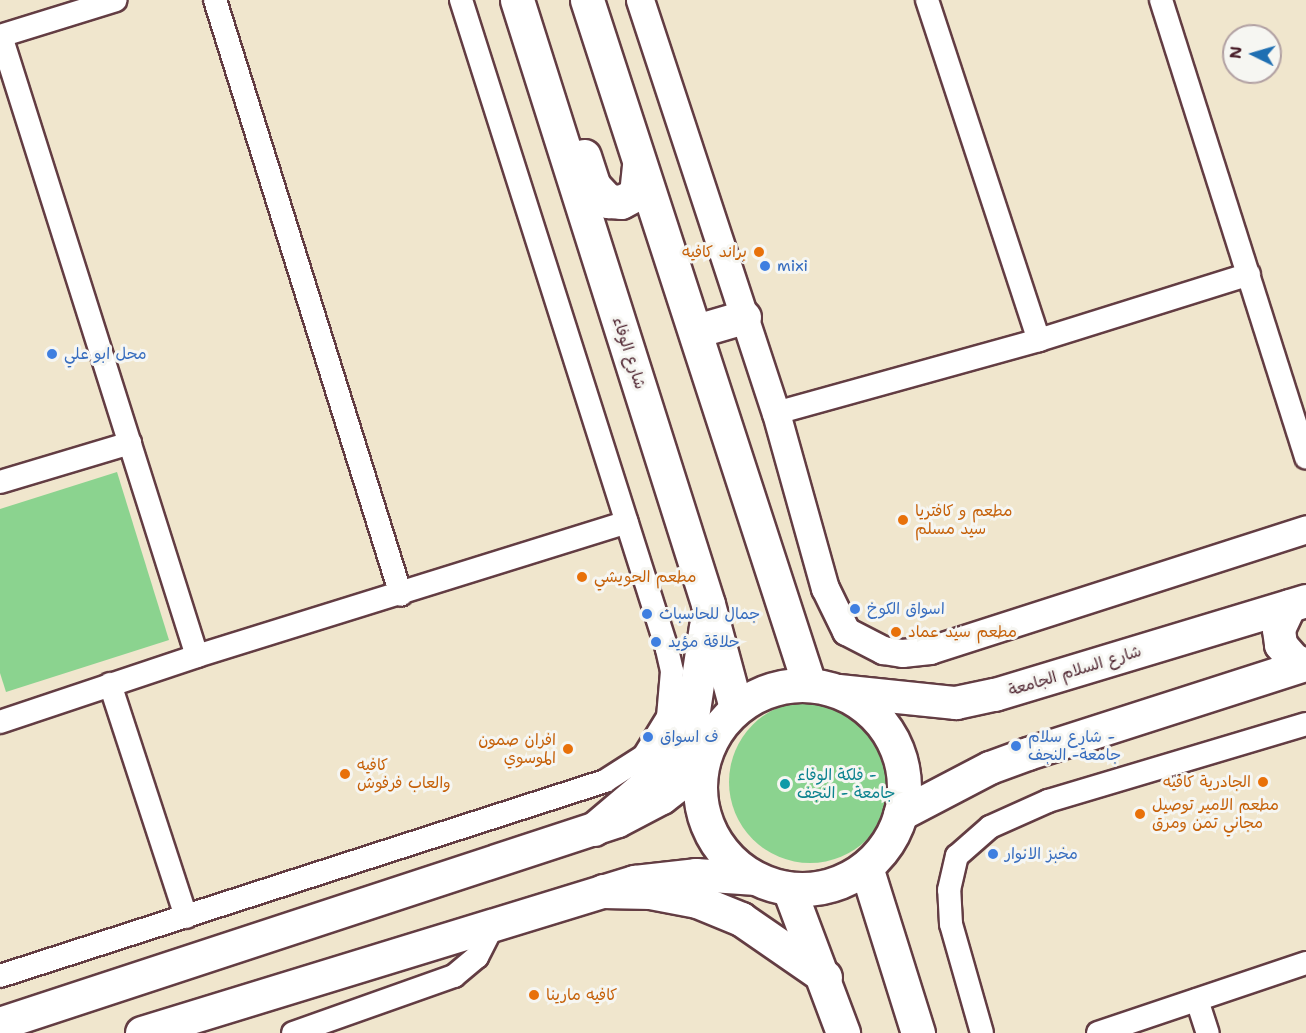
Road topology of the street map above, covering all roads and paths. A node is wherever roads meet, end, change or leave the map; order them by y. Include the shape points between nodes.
1 (116, 0) edge
2 (215, 0) edge
3 (461, 0) edge
4 (517, 0) edge
5 (587, 0) edge
6 (640, 0) edge
7 (927, 0) edge
8 (1161, 0) edge
9 (0, 36) edge
10 (529, 38) junction
11 (639, 163) junction
12 (1249, 274) junction
13 (744, 317) junction
14 (696, 331) junction
15 (1038, 340) junction
16 (776, 413) junction
17 (130, 443) junction
18 (1306, 458) edge
19 (0, 482) edge
20 (627, 522) junction
21 (1306, 529) edge
22 (401, 595) junction
23 (708, 603) junction
24 (1298, 603) edge
25 (197, 656) junction
26 (1306, 665) edge
27 (110, 684) junction
28 (824, 688) junction
29 (736, 708) junction
30 (0, 722) edge
31 (1306, 724) edge
32 (702, 767) junction
33 (900, 815) junction
34 (594, 829) junction
35 (866, 867) junction
36 (757, 879) junction
37 (789, 889) junction
38 (603, 891) junction
39 (186, 917) junction
40 (494, 924) junction
41 (1306, 963) edge
42 (0, 976) edge
43 (825, 976) junction
44 (1197, 1000) junction
45 (0, 1024) edge
46 (142, 1033) edge
47 (293, 1033) edge
48 (843, 1033) edge
49 (918, 1033) edge
50 (982, 1033) edge
51 (1098, 1033) edge
52 (1208, 1033) edge

1 - 9 street
2 - 22 street
3 - 20 street
4 - 10 main road, شارع الوفاء
5 - 11 main road
6 - 13 street
7 - 15 street
8 - 12 street
9 - 17 street
10 - 11 main road via 552,58 594,186 608,201 621,202 636,194
10 - 23 main road, شارع الوفاء
11 - 14 main road
12 - 15 street
12 - 18 street
13 - 14 main road
13 - 16 street
14 - 28 main road
15 - 16 street
16 - 21 street via 825,588 846,631 883,650 930,650
17 - 19 street
17 - 25 street
20 - 22 street
20 - 39 street via 672,671 668,717 644,756 605,781
22 - 25 street
23 - 29 main road, شارع الوفاء
23 - 34 main road via 704,656 688,736 665,769
24 - 26 main road via 1279,630 1281,645 1294,660
24 - 28 main road, شارع السلام الجامعة via 995,695 956,703 922,703
25 - 27 street
26 - 33 main road via 990,768
27 - 30 street
27 - 39 street
28 - 29 main road via 783,686 758,694
28 - 33 main road via 865,706 885,728 899,755 904,784
29 - 32 main road via 714,735
31 - 50 street via 1048,801 990,827 957,856 949,890 951,924
32 - 34 main road via 662,798
32 - 36 main road via 701,802 710,833 730,860
33 - 35 main road via 887,844
34 - 45 main road
35 - 37 main road via 833,884
35 - 49 main road
36 - 37 main road
36 - 38 main road via 727,875 665,877
37 - 43 main road
38 - 40 main road
38 - 43 main road via 650,892 697,901 741,919
39 - 42 street
40 - 46 main road
40 - 47 street via 477,957 454,976
41 - 44 street
43 - 48 main road
44 - 51 street
44 - 52 street

